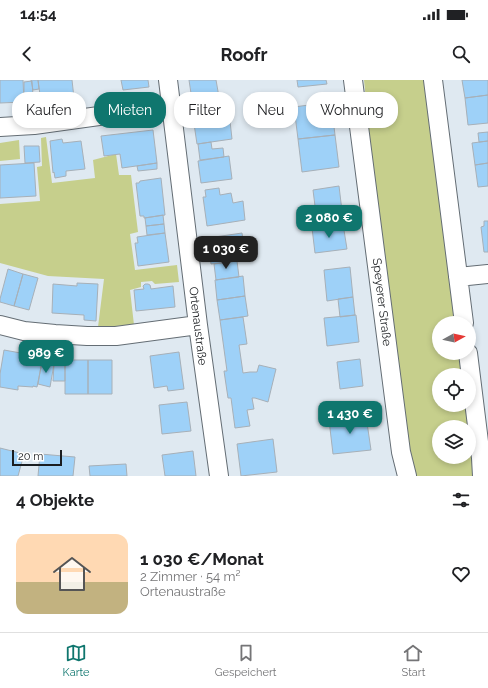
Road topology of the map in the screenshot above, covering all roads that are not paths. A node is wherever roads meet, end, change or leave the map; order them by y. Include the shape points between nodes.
1 (168, 80) edge
2 (353, 80) edge
3 (434, 80) edge
4 (171, 106) junction
5 (0, 127) edge
6 (488, 274) edge
7 (458, 277) junction
8 (463, 316) edge
9 (0, 325) edge
10 (198, 325) junction
11 (469, 360) edge
12 (219, 476) edge
13 (407, 476) edge
14 (482, 476) edge

1 - 4 street, Ortenaustraße
2 - 13 street, Speyerer Straße via 401,452
3 - 7 street
4 - 5 street via 34,125
4 - 10 street, Ortenaustraße
6 - 7 street
7 - 8 street
9 - 10 street via 24,331 55,334 116,336
10 - 12 street, Ortenaustraße
11 - 14 street

